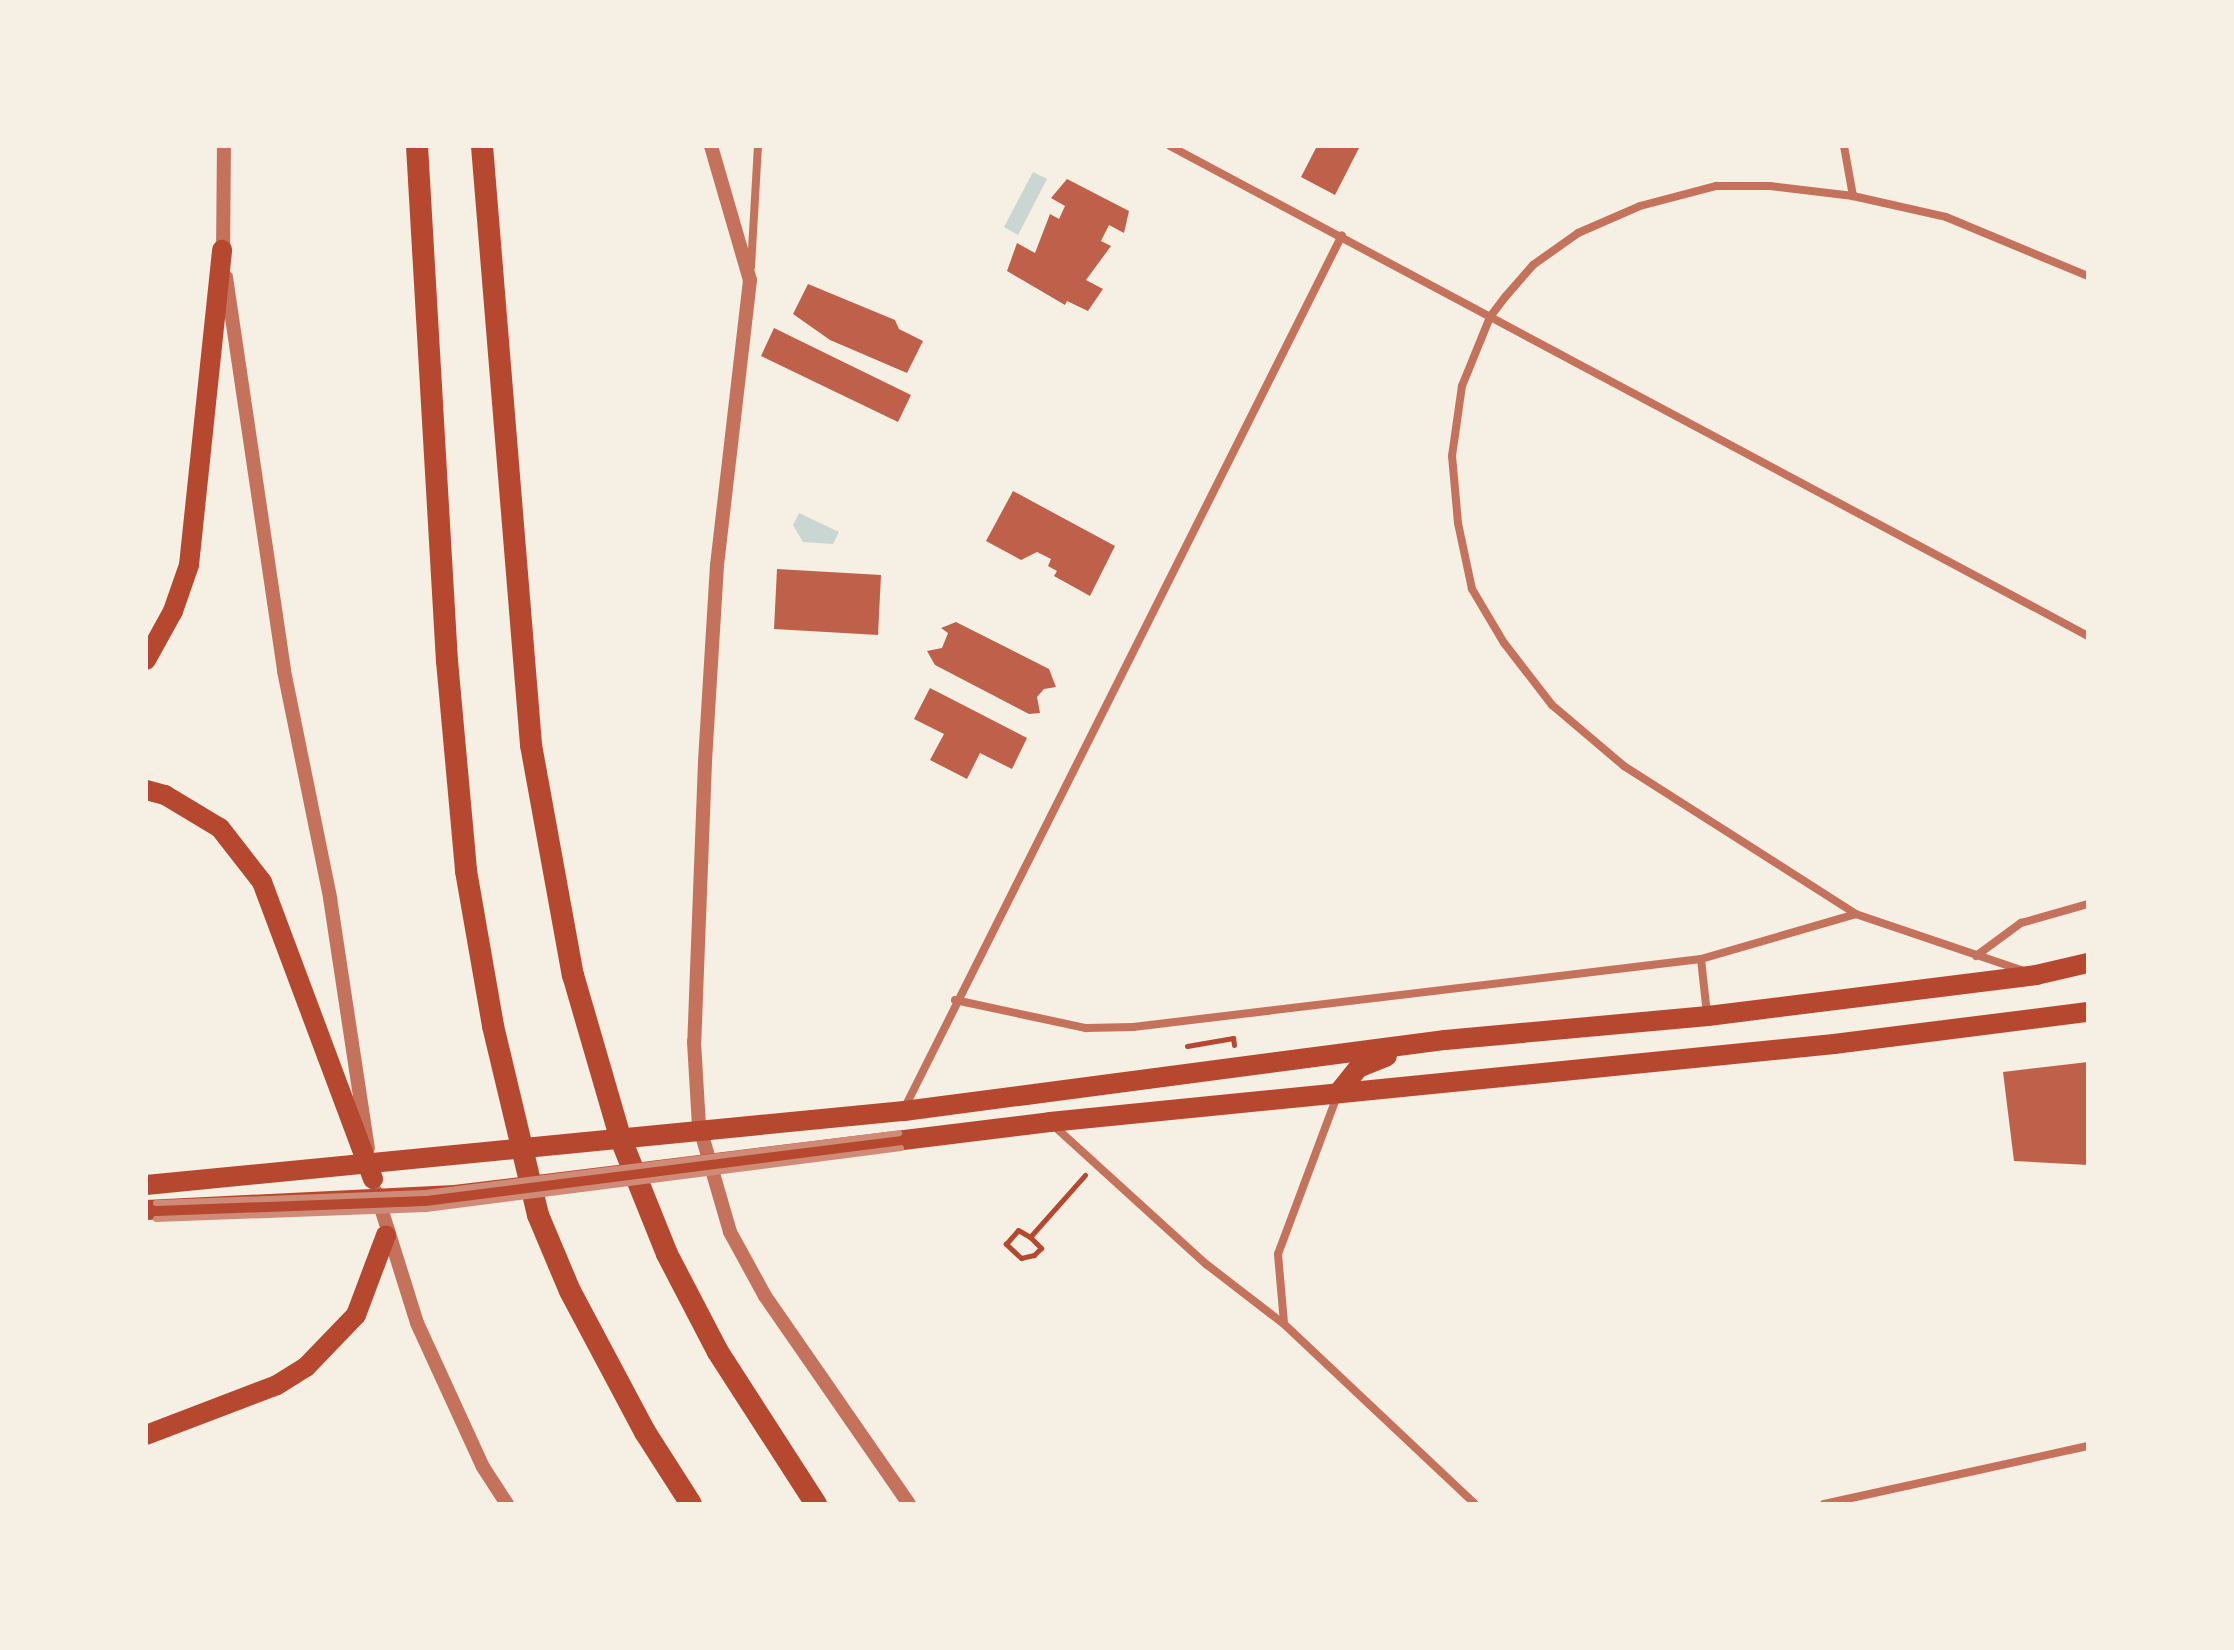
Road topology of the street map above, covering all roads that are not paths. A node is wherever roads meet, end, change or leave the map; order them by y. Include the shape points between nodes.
1 (224, 146) edge
2 (417, 146) edge
3 (482, 146) edge
4 (711, 146) edge
5 (758, 146) edge
6 (1170, 146) edge
7 (1844, 146) edge
8 (1853, 196) junction
9 (1342, 235) junction
10 (222, 250) junction
11 (2088, 276) edge
12 (750, 280) junction
13 (1490, 317) junction
14 (2088, 636) edge
15 (146, 660) edge
16 (146, 790) edge
17 (2088, 904) edge
18 (1856, 914) junction
19 (1976, 956) junction
20 (1701, 959) junction
21 (2088, 963) edge
22 (2036, 975) junction
23 (955, 1000) junction
24 (2088, 1012) edge
25 (1708, 1016) junction
26 (1509, 1036) junction
27 (1338, 1093) junction
28 (904, 1111) junction
29 (1050, 1122) junction
30 (373, 1179) junction
31 (150, 1184) edge
32 (151, 1210) edge
33 (386, 1235) junction
34 (1284, 1324) junction
35 (146, 1435) edge
36 (2088, 1446) edge
37 (906, 1499) edge
38 (507, 1504) edge
39 (691, 1504) edge
40 (816, 1504) edge
41 (918, 1504) edge
42 (1475, 1504) edge
43 (1824, 1504) edge

1 - 10 street
2 - 39 highway via 447,661 466,871 516,1140 554,1253 645,1432
3 - 40 highway via 531,745 587,1028 620,1137 667,1254 733,1377
4 - 12 street
5 - 12 street
6 - 9 street
7 - 8 street
8 - 11 street via 1946,217
8 - 13 street via 1716,186 1640,206 1578,233 1533,265
9 - 13 street
9 - 23 street
10 - 15 main road via 189,565 173,611
10 - 30 street via 284,671 330,898
12 - 37 street via 717,565 705,762 694,1042 699,1125 730,1232 808,1362
13 - 14 street
13 - 18 street via 1462,386 1452,456 1458,523 1472,589 1504,643 1552,705 1624,766
16 - 30 main road via 165,795 220,828 262,882
17 - 19 street via 2021,923
18 - 19 street
18 - 20 street
19 - 22 street
20 - 23 street via 1133,1027 1086,1028
20 - 25 street
21 - 22 main road
22 - 25 main road
23 - 28 street
24 - 27 main road via 1834,1044
25 - 26 main road
26 - 27 main road via 1370,1060
26 - 28 main road
27 - 29 main road
27 - 34 street via 1278,1254
28 - 31 main road
29 - 32 main road via 455,1195
29 - 34 street via 1206,1264
30 - 33 street
33 - 35 main road via 356,1315 306,1367 277,1385
33 - 38 street via 457,1412
34 - 42 street
36 - 43 street
37 - 41 street

